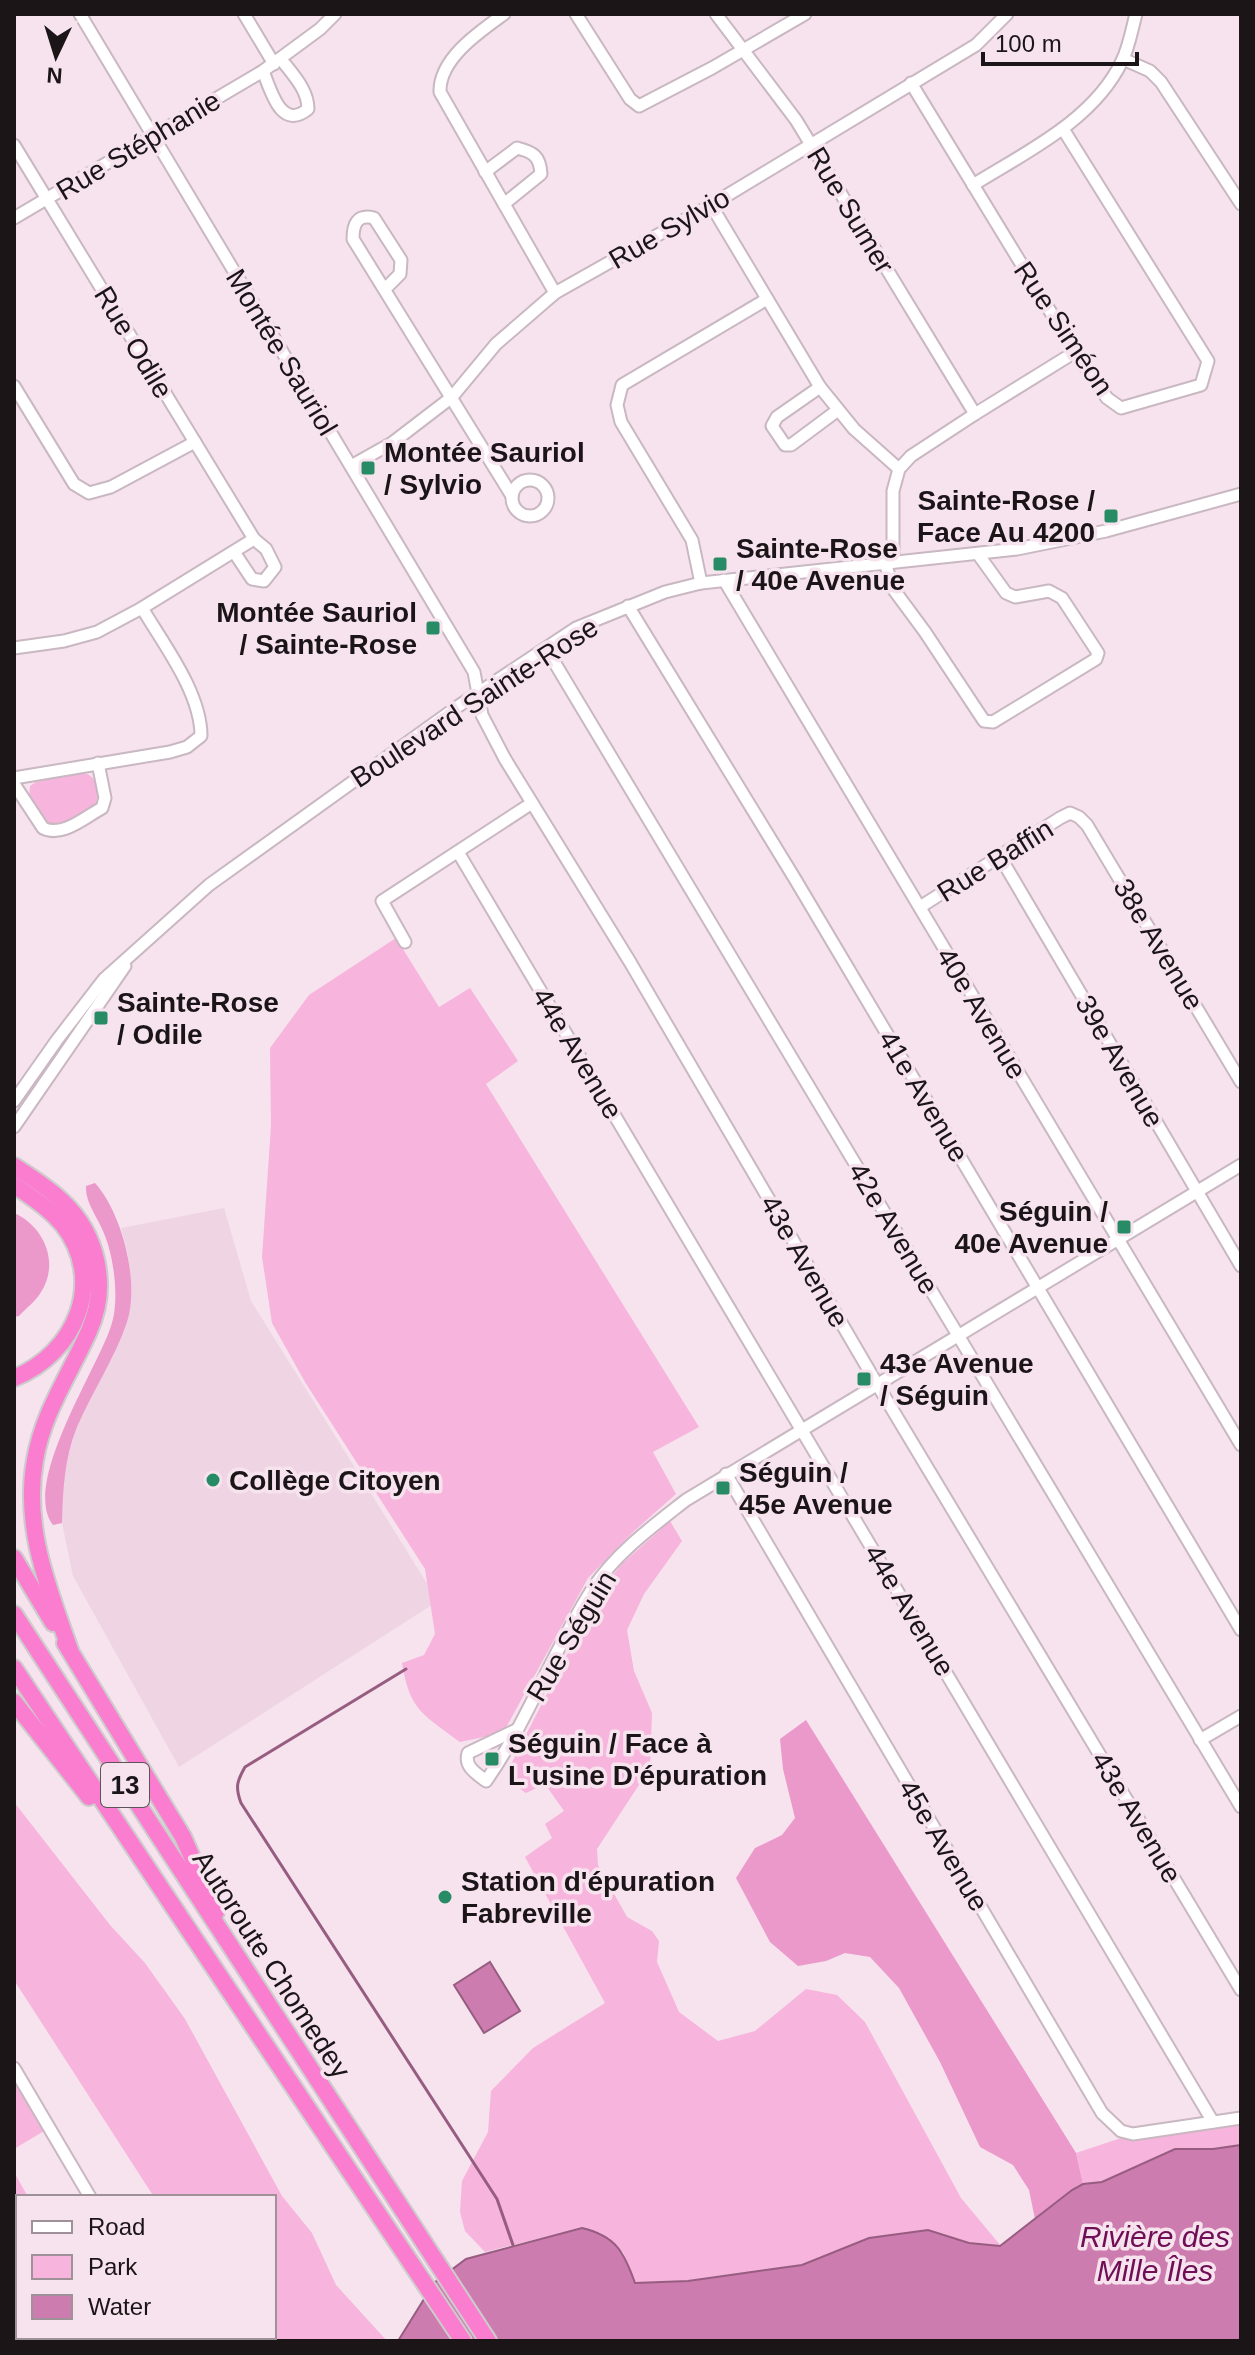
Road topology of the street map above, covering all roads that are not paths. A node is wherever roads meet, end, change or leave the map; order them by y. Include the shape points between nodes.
1 (80, 14) edge
2 (244, 14) edge
3 (335, 14) edge
4 (504, 14) edge
5 (576, 14) edge
6 (716, 14) edge
7 (805, 14) edge
8 (1007, 14) edge
9 (1136, 14) edge
10 (741, 50) junction
11 (1123, 59) junction
12 (277, 62) junction
13 (263, 71) junction
14 (911, 83) junction
15 (1063, 129) junction
16 (153, 136) junction
17 (14, 145) edge
18 (811, 145) junction
19 (485, 172) junction
20 (973, 185) junction
21 (46, 199) junction
22 (504, 204) junction
23 (1241, 204) edge
24 (711, 205) junction
25 (14, 218) edge
26 (386, 288) junction
27 (555, 293) junction
28 (767, 299) junction
29 (1075, 352) junction
30 (14, 386) edge
31 (820, 387) junction
32 (452, 397) junction
33 (838, 410) junction
34 (975, 414) junction
35 (195, 442) junction
36 (351, 466) junction
37 (899, 469) junction
38 (1241, 494) edge
39 (512, 496) dead end
40 (254, 539) junction
41 (234, 552) junction
42 (978, 554) junction
43 (889, 562) junction
44 (724, 580) junction
45 (701, 583) junction
46 (628, 606) junction
47 (142, 608) junction
48 (14, 648) edge
49 (544, 650) junction
50 (478, 692) junction
51 (98, 763) junction
52 (14, 781) edge
53 (532, 803) junction
54 (1070, 813) joint
55 (458, 852) junction
56 (999, 855) junction
57 (920, 907) junction
58 (405, 942) dead end
59 (135, 952) junction
60 (1241, 1082) edge
61 (14, 1101) edge
62 (14, 1127) edge
63 (1241, 1165) edge
64 (14, 1166) edge
65 (15, 1187) edge
66 (1197, 1192) junction
67 (1117, 1239) junction
68 (1241, 1266) edge
69 (1037, 1287) junction
70 (958, 1335) junction
71 (14, 1378) edge
72 (877, 1384) junction
73 (802, 1428) junction
74 (1241, 1445) edge
75 (726, 1474) junction
76 (14, 1558) edge
77 (14, 1614) edge
78 (1241, 1630) edge
79 (70, 1650) junction
80 (14, 1668) edge
81 (14, 1702) edge
82 (1241, 1716) edge
83 (516, 1730) junction
84 (1200, 1740) junction
85 (1241, 1807) edge
86 (164, 1893) junction
87 (237, 1957) junction
88 (1241, 1990) edge
89 (14, 2068) edge
90 (1241, 2118) edge
91 (1213, 2122) junction
92 (89, 2195) edge
93 (463, 2341) edge
94 (488, 2341) edge

1 - 16 street, Montée Sauriol
2 - 12 street
3 - 12 street, Rue Stéphanie
4 - 19 street via 480,31 439,80 440,92
5 - 10 street via 639,106
6 - 10 street, Rue Sumer
7 - 10 street
8 - 14 street, Rue Sylvio via 976,45
9 - 11 street
10 - 18 street, Rue Sumer
11 - 15 street via 1107,87
11 - 23 street via 1161,82
12 - 13 street, Rue Stéphanie
12 - 13 street via 303,89 308,103 303,113 285,115
13 - 16 street, Rue Stéphanie
14 - 18 street, Rue Sylvio
14 - 20 street, Rue Siméon
15 - 20 street
15 - 29 street, Rue Siméon via 1208,361 1201,385 1121,408 1107,398
16 - 21 street, Rue Stéphanie
16 - 36 street, Montée Sauriol
17 - 21 street, Rue Odile
18 - 24 street, Rue Sylvio
18 - 34 street, Rue Sumer
19 - 22 street
19 - 22 street via 517,148 532,151 540,161 541,174
20 - 29 street, Rue Siméon
21 - 25 street, Rue Stéphanie
21 - 35 street, Rue Odile
22 - 27 street
24 - 27 street, Rue Sylvio
24 - 28 street
26 - 26 street via 400,274 401,260 374,218 357,219 353,239
26 - 32 street
27 - 32 street, Rue Sylvio via 496,344
28 - 31 street
28 - 45 street via 622,385 617,405 621,422 692,540
29 - 34 street
30 - 35 street via 74,484 89,493 111,487
31 - 33 street
31 - 33 street via 777,417 772,426 785,445
32 - 36 street, Rue Sylvio via 392,443
32 - 39 street
33 - 37 street
34 - 37 street
35 - 40 street, Rue Odile
36 - 50 street, Montée Sauriol via 474,672
37 - 43 street
38 - 42 street, Boulevard Sainte-Rose via 1106,531
40 - 41 street
40 - 41 street, Rue Odile via 275,567 264,581 252,579
41 - 47 street
42 - 43 street, Boulevard Sainte-Rose
42 - 43 street via 1006,593 1015,597 1049,591 1062,598 1098,653 993,722 984,721 894,590
43 - 44 street, Boulevard Sainte-Rose
44 - 45 street, Boulevard Sainte-Rose
44 - 57 street, 40e Avenue
45 - 46 street, Boulevard Sainte-Rose
46 - 49 street, Boulevard Sainte-Rose via 576,628
46 - 69 street, 41e Avenue
47 - 48 street via 97,632
47 - 51 street via 193,697 201,736 170,752
49 - 50 street, Boulevard Sainte-Rose
49 - 70 street, 42e Avenue
50 - 53 street, 43e Avenue via 482,715
50 - 59 street, Boulevard Sainte-Rose via 209,885
51 - 52 street
51 - 52 street via 102,808 60,831 43,828
53 - 55 street
53 - 72 street, 43e Avenue
54 - 56 street, Rue Baffin
54 - 60 street, 38e Avenue via 1087,825
55 - 58 street via 382,901
55 - 73 street, 44e Avenue
56 - 57 street, Rue Baffin
56 - 66 street, 39e Avenue
57 - 67 street, 40e Avenue
59 - 61 street, Boulevard Sainte-Rose via 94,991
59 - 62 street, Boulevard Sainte-Rose
63 - 66 street, Rue Séguin
64 - 79 highway via 76,1216 99,1270 94,1319 48,1412 32,1486 38,1557
65 - 71 highway via 64,1226 77,1252 82,1290 76,1318 60,1347 45,1362
66 - 67 street, Rue Séguin
66 - 68 street, 39e Avenue
67 - 69 street, Rue Séguin
67 - 74 street, 40e Avenue
69 - 70 street, Rue Séguin
69 - 78 street, 41e Avenue
70 - 72 street, Rue Séguin
70 - 84 street, 42e Avenue
72 - 73 street, Rue Séguin
72 - 88 street, 43e Avenue
73 - 75 street, Rue Séguin
73 - 91 street, 44e Avenue
75 - 83 street, Rue Séguin via 659,1521 594,1587
75 - 91 street, 45e Avenue via 1102,2113 1121,2131 1133,2134
76 - 79 highway
77 - 87 highway, Autoroute Chomedey / 13
79 - 87 highway via 183,1837
80 - 86 highway, Autoroute Chomedey / 13
81 - 86 highway
82 - 84 street
83 - 83 street, Rue Séguin via 486,1781 472,1770 468,1753
84 - 85 street, 42e Avenue
86 - 93 highway, Autoroute Chomedey / 13
87 - 94 highway, Autoroute Chomedey / 13
89 - 92 street
90 - 91 street

